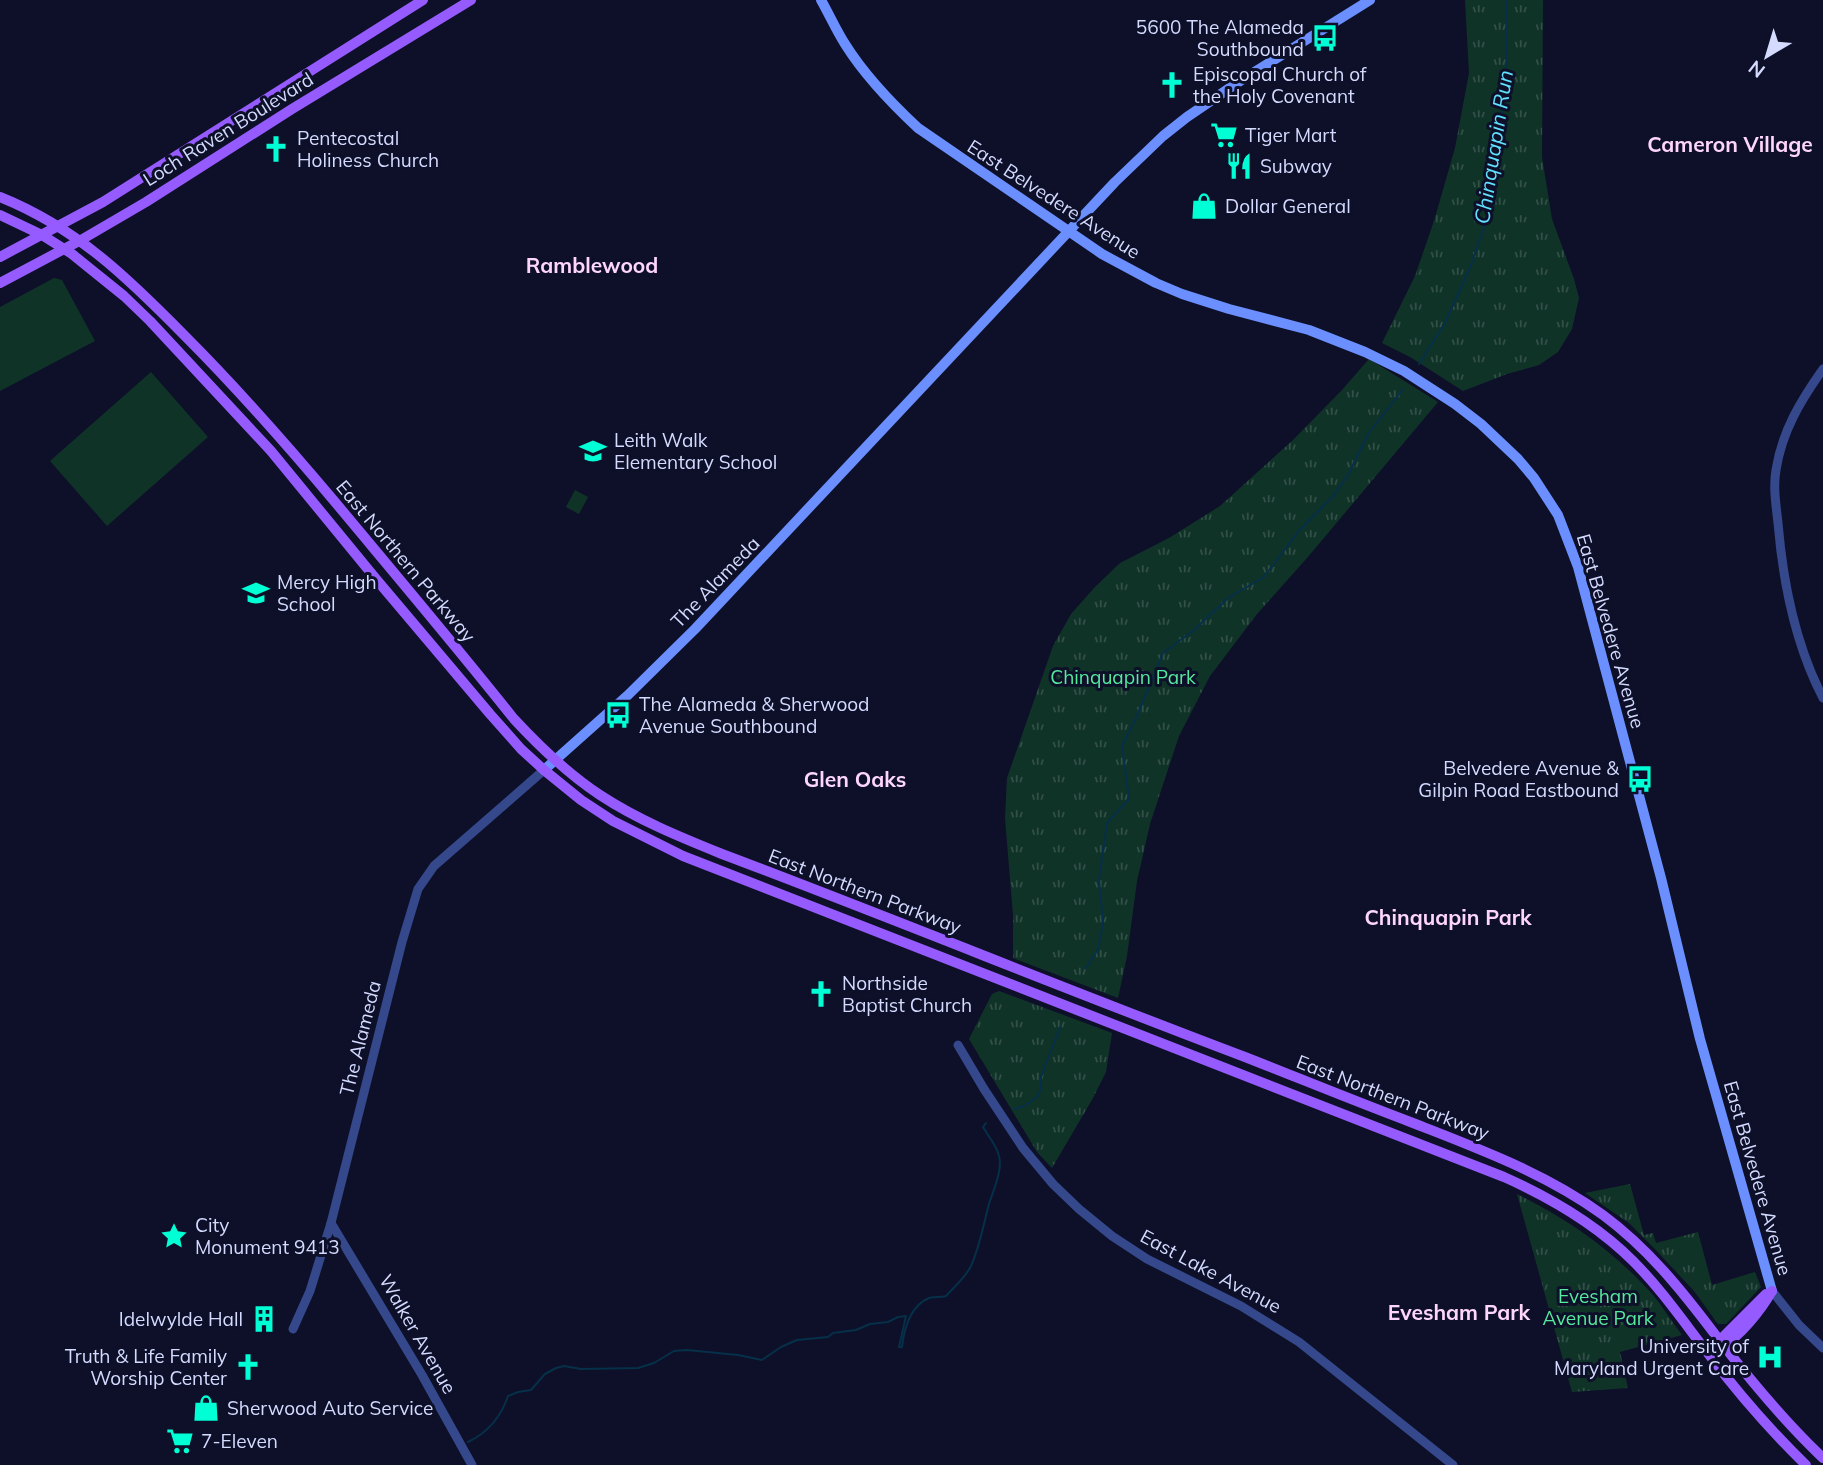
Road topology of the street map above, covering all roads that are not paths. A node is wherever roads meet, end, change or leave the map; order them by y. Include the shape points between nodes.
1 (423, 0) edge
2 (471, 0) edge
3 (821, 0) edge
4 (1370, 0) edge
5 (0, 197) edge
6 (0, 215) edge
7 (58, 227) junction
8 (1069, 232) junction
9 (42, 235) junction
10 (81, 240) junction
11 (64, 249) junction
12 (0, 257) edge
13 (0, 283) edge
14 (1823, 369) edge
15 (1823, 698) edge
16 (556, 760) junction
17 (544, 770) junction
18 (958, 1045) dead end
19 (331, 1223) junction
20 (1772, 1291) junction
21 (295, 1325) dead end
22 (1722, 1343) junction
23 (1823, 1348) edge
24 (1708, 1353) junction
25 (1823, 1458) edge
26 (472, 1465) edge
27 (1453, 1465) edge
28 (1806, 1465) edge

1 - 7 main road, Loch Raven Boulevard
2 - 10 main road, Loch Raven Boulevard
3 - 8 main road, East Belvedere Avenue via 857,62 894,107
4 - 8 main road, The Alameda via 1187,117 1115,182
5 - 7 main road, East Northern Parkway
6 - 9 main road, East Northern Parkway
7 - 9 main road, Loch Raven Boulevard
7 - 10 main road, East Northern Parkway
8 - 16 main road, The Alameda via 695,629
8 - 20 main road, East Belvedere Avenue via 1170,289 1309,330 1404,371 1481,424 1542,490 1578,567 1700,1039
9 - 11 main road, East Northern Parkway
9 - 12 main road, Loch Raven Boulevard
10 - 11 main road, Loch Raven Boulevard
10 - 16 main road, East Northern Parkway via 150,300 242,395 514,719
11 - 13 main road, Loch Raven Boulevard
11 - 17 main road, East Northern Parkway via 124,296 271,451 490,714
14 - 15 street via 1790,423 1774,488 1786,585 1807,663
16 - 17 main road, The Alameda
16 - 22 main road, East Northern Parkway via 598,793 675,835 1541,1176 1589,1205 1642,1248
17 - 19 street, The Alameda via 434,866 418,889
17 - 24 main road, East Northern Parkway via 604,815 682,856 1535,1191 1580,1218 1632,1259
18 - 27 street, East Lake Avenue via 1027,1153 1079,1209 1147,1259 1241,1306 1299,1342
19 - 21 street, The Alameda
19 - 26 street, Walker Avenue
20 - 22 main road
20 - 23 street, East Belvedere Avenue
22 - 24 main road
22 - 25 main road, East Northern Parkway
24 - 28 main road, East Northern Parkway

